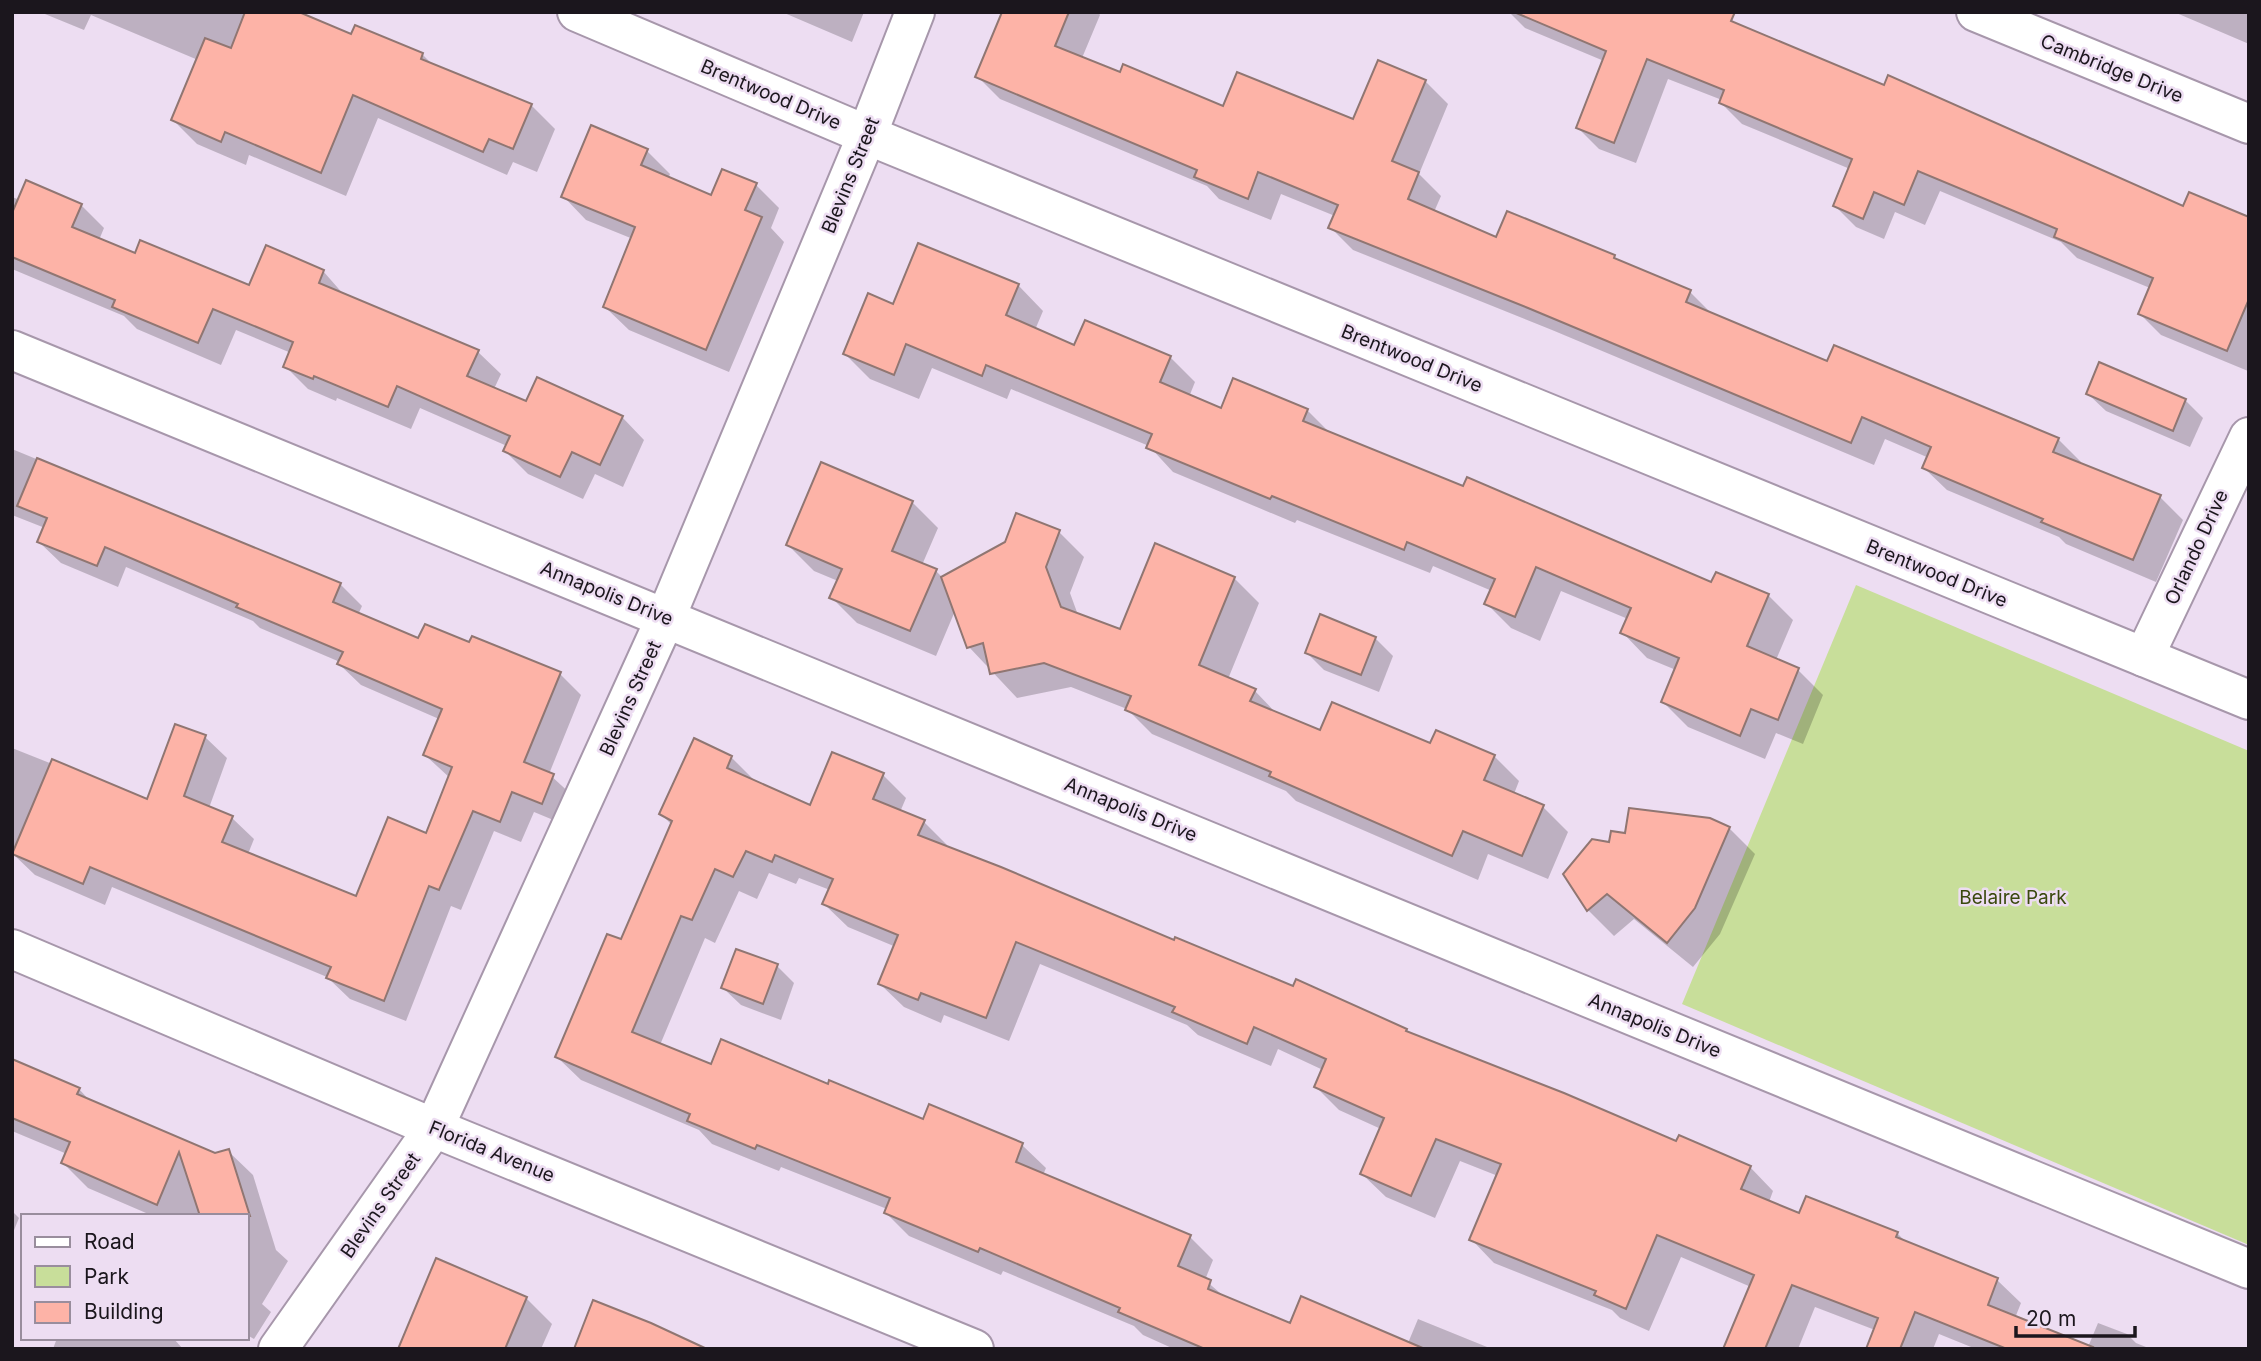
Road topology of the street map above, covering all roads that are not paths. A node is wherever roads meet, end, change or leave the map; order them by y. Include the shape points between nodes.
1 (577, 12) edge
2 (915, 12) edge
3 (1976, 12) edge
4 (2249, 124) edge
5 (867, 135) junction
6 (12, 349) edge
7 (2249, 437) edge
8 (666, 617) junction
9 (2144, 657) junction
10 (2249, 700) edge
11 (12, 949) edge
12 (434, 1128) junction
13 (2249, 1269) edge
14 (278, 1349) edge
15 (974, 1349) edge

1 - 5 street, Brentwood Drive
2 - 5 street, Blevins Street
3 - 4 street, Cambridge Drive
5 - 8 street, Blevins Street
5 - 9 street, Brentwood Drive
6 - 8 street, Annapolis Drive
7 - 9 street, Orlando Drive
8 - 12 street, Blevins Street
8 - 13 street, Annapolis Drive
9 - 10 street, Brentwood Drive
11 - 12 street, Florida Avenue
12 - 14 street, Blevins Street
12 - 15 street, Florida Avenue

